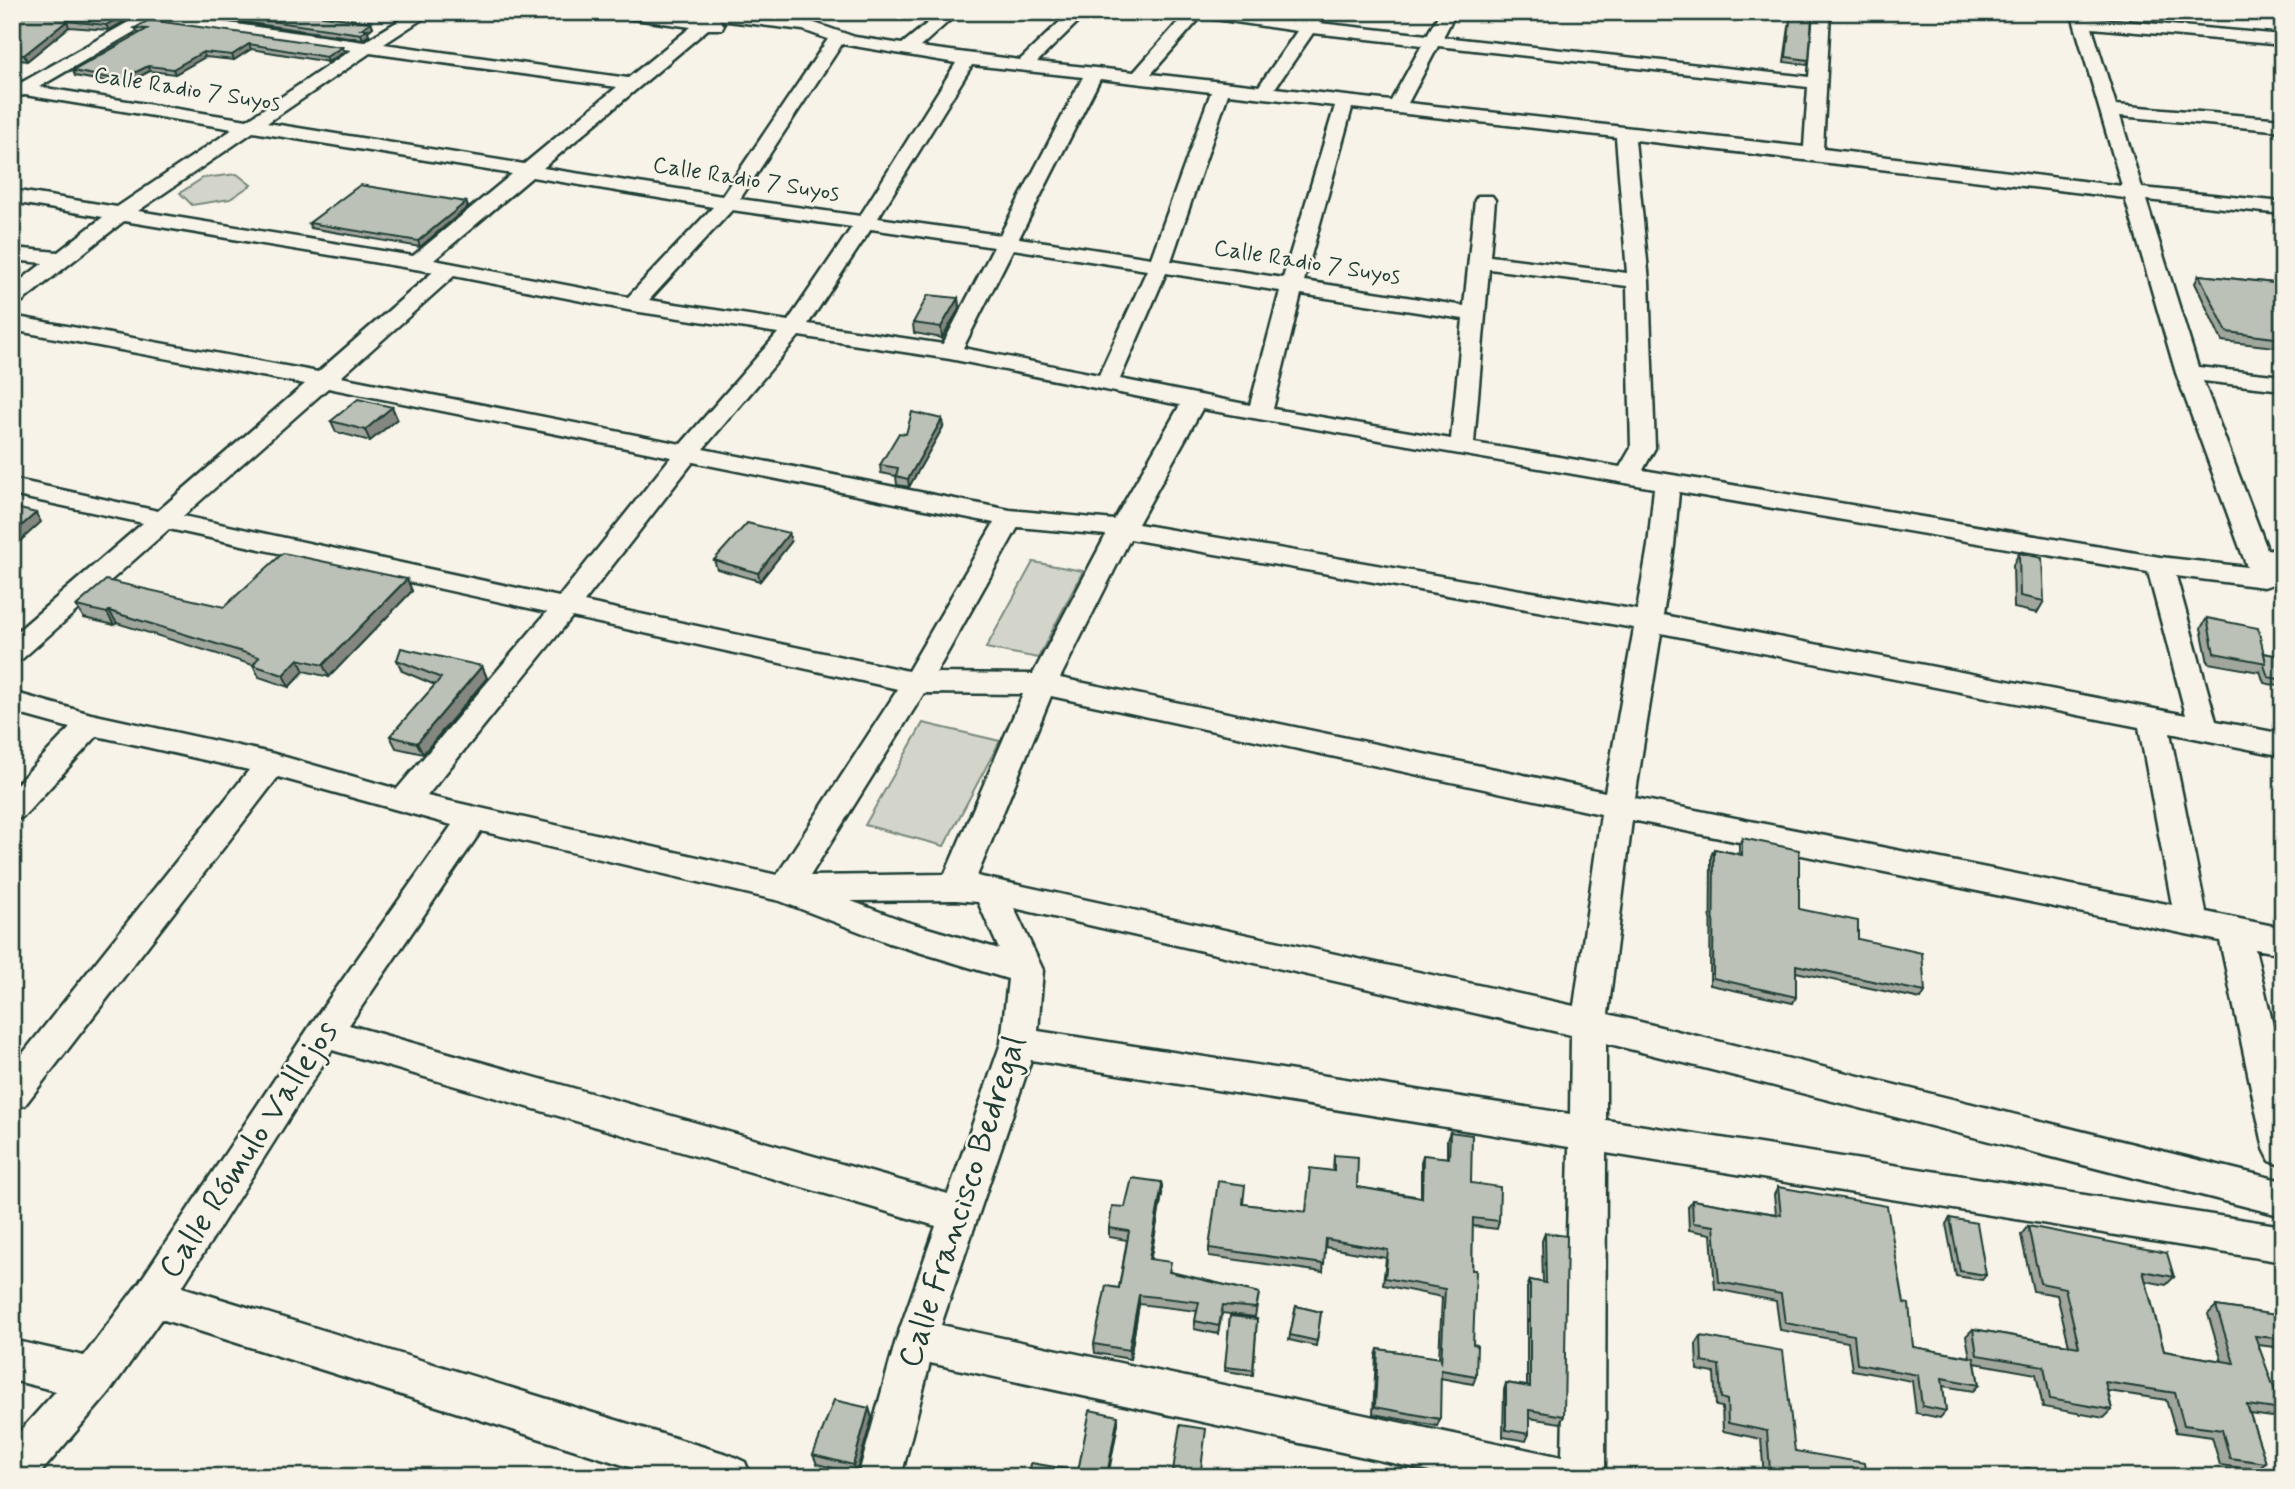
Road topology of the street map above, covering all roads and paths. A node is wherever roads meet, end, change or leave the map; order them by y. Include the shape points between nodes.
1 (116, 12) edge
2 (425, 12) edge
3 (620, 12) edge
4 (823, 12) edge
5 (951, 12) edge
6 (1080, 12) edge
7 (1199, 12) edge
8 (1319, 12) edge
9 (1448, 12) edge
10 (1822, 12) edge
11 (148, 17) junction
12 (705, 17) edge
13 (2081, 17) edge
14 (806, 25) junction
15 (1307, 27) junction
16 (1431, 39) junction
17 (2283, 40) edge
18 (844, 41) junction
19 (366, 48) junction
20 (906, 50) junction
21 (967, 59) junction
22 (1025, 64) junction
23 (1095, 72) junction
24 (1140, 76) junction
25 (1819, 83) junction
26 (631, 84) junction
27 (1221, 89) junction
28 (15, 91) edge
29 (1264, 92) junction
30 (1345, 102) junction
31 (1396, 109) junction
32 (2109, 110) junction
33 (252, 125) junction
34 (2283, 125) edge
35 (1625, 133) junction
36 (1813, 154) junction
37 (528, 171) junction
38 (2132, 193) junction
39 (12, 196) edge
40 (1485, 200) dead end
41 (727, 203) junction
42 (2283, 208) edge
43 (120, 214) junction
44 (865, 223) junction
45 (1005, 242) junction
46 (12, 254) edge
47 (64, 259) junction
48 (1479, 261) junction
49 (417, 263) junction
50 (1159, 266) junction
51 (449, 270) junction
52 (1638, 281) junction
53 (1292, 285) junction
54 (12, 298) edge
55 (634, 304) junction
56 (1474, 314) junction
57 (12, 323) edge
58 (793, 329) junction
59 (950, 352) junction
60 (2188, 373) junction
61 (323, 380) junction
62 (1107, 382) junction
63 (2283, 383) edge
64 (1194, 402) junction
65 (1260, 414) junction
66 (1462, 446) junction
67 (686, 454) junction
68 (1627, 476) junction
69 (1667, 483) junction
70 (12, 487) edge
71 (1010, 518) junction
72 (163, 520) junction
73 (1122, 529) junction
74 (2160, 565) junction
75 (2272, 569) edge
76 (565, 608) junction
77 (1648, 621) junction
78 (12, 652) edge
79 (916, 683) junction
80 (1042, 684) junction
81 (12, 702) edge
82 (2152, 718) junction
83 (91, 724) junction
84 (2204, 730) junction
85 (2283, 745) edge
86 (271, 764) junction
87 (404, 802) junction
88 (1618, 806) junction
89 (12, 809) edge
90 (474, 818) junction
91 (785, 889) junction
92 (973, 889) junction
93 (2192, 922) junction
94 (2234, 930) junction
95 (2283, 941) edge
96 (1026, 970) junction
97 (1589, 1024) junction
98 (324, 1032) junction
99 (1019, 1043) junction
100 (12, 1094) edge
101 (1587, 1132) junction
102 (2283, 1149) edge
103 (2283, 1199) edge
104 (959, 1214) junction
105 (2283, 1244) edge
106 (153, 1297) junction
107 (916, 1340) junction
108 (12, 1360) edge
109 (93, 1380) junction
110 (12, 1472) edge
111 (730, 1477) edge
112 (879, 1477) edge
113 (1558, 1477) edge
114 (1583, 1477) edge

1 - 11 street
2 - 19 street
3 - 12 street
4 - 14 street
5 - 20 street
6 - 22 street
7 - 15 street
7 - 24 street
8 - 15 street
9 - 16 street
10 - 25 street
11 - 19 street
11 - 28 street
12 - 14 street
12 - 18 street
12 - 26 street
13 - 17 street
13 - 32 street
14 - 18 street
15 - 16 street
15 - 29 street
16 - 25 street
16 - 31 street
18 - 20 street
18 - 41 street
19 - 26 street
19 - 33 street
20 - 21 street
21 - 22 street
21 - 44 street
22 - 23 street
23 - 24 street
23 - 45 street
24 - 27 street
25 - 36 street
26 - 37 street
27 - 29 street
27 - 50 street
28 - 33 street, Calle Radio 7 Suyos
29 - 30 street
30 - 31 street
30 - 53 street
31 - 35 street
32 - 34 street
32 - 38 street
33 - 37 street, Calle Radio 7 Suyos
33 - 43 street
35 - 36 street
35 - 52 street
36 - 38 street
37 - 41 street, Calle Radio 7 Suyos
37 - 49 street
38 - 42 street
38 - 60 street
39 - 43 street
40 - 48 street
41 - 44 street, Calle Radio 7 Suyos
41 - 55 street
43 - 47 street
43 - 49 street
44 - 45 street, Calle Radio 7 Suyos
44 - 58 street
45 - 50 street, Calle Radio 7 Suyos
45 - 59 street
46 - 47 street
47 - 54 street
48 - 52 street
48 - 56 street
49 - 51 street
50 - 53 street, Calle Radio 7 Suyos
50 - 62 street
51 - 55 street
51 - 61 street
52 - 68 street via 1643,448
53 - 56 street, Calle Radio 7 Suyos
53 - 65 street
55 - 58 street
56 - 66 street
57 - 61 street
58 - 59 street
58 - 67 street
59 - 62 street
60 - 63 street
60 - 75 street
61 - 67 street
61 - 72 street
62 - 64 street
64 - 65 street
64 - 73 street
65 - 66 street
66 - 68 street
67 - 71 street
67 - 76 street
68 - 69 street
69 - 74 street
69 - 77 street
70 - 72 street
71 - 73 street
71 - 79 street
72 - 76 street
72 - 78 street
73 - 77 street
73 - 80 street
74 - 75 street
74 - 84 street
76 - 79 street
76 - 87 street
77 - 82 street
77 - 88 street
79 - 80 street
79 - 91 street
80 - 88 street
80 - 92 street
81 - 83 street
82 - 84 street
82 - 93 street
83 - 86 street
83 - 89 street
84 - 85 street
86 - 87 street
86 - 100 street
87 - 90 street
88 - 93 street
88 - 97 street
90 - 91 street
90 - 98 street, Calle Rómulo Vallejos
91 - 92 street
91 - 96 street via 901,934
92 - 96 street
92 - 97 street
93 - 94 street
94 - 95 street
94 - 102 street
96 - 99 street, Calle Francisco Bedregal
97 - 101 street
97 - 103 street
98 - 104 street
98 - 106 street, Calle Rómulo Vallejos
99 - 101 street
99 - 104 street, Calle Francisco Bedregal
101 - 105 street
101 - 114 street
104 - 107 street, Calle Francisco Bedregal
106 - 109 street, Calle Rómulo Vallejos
106 - 111 street
107 - 112 street, Calle Francisco Bedregal
107 - 113 street
108 - 109 street
109 - 110 street, Calle Rómulo Vallejos

